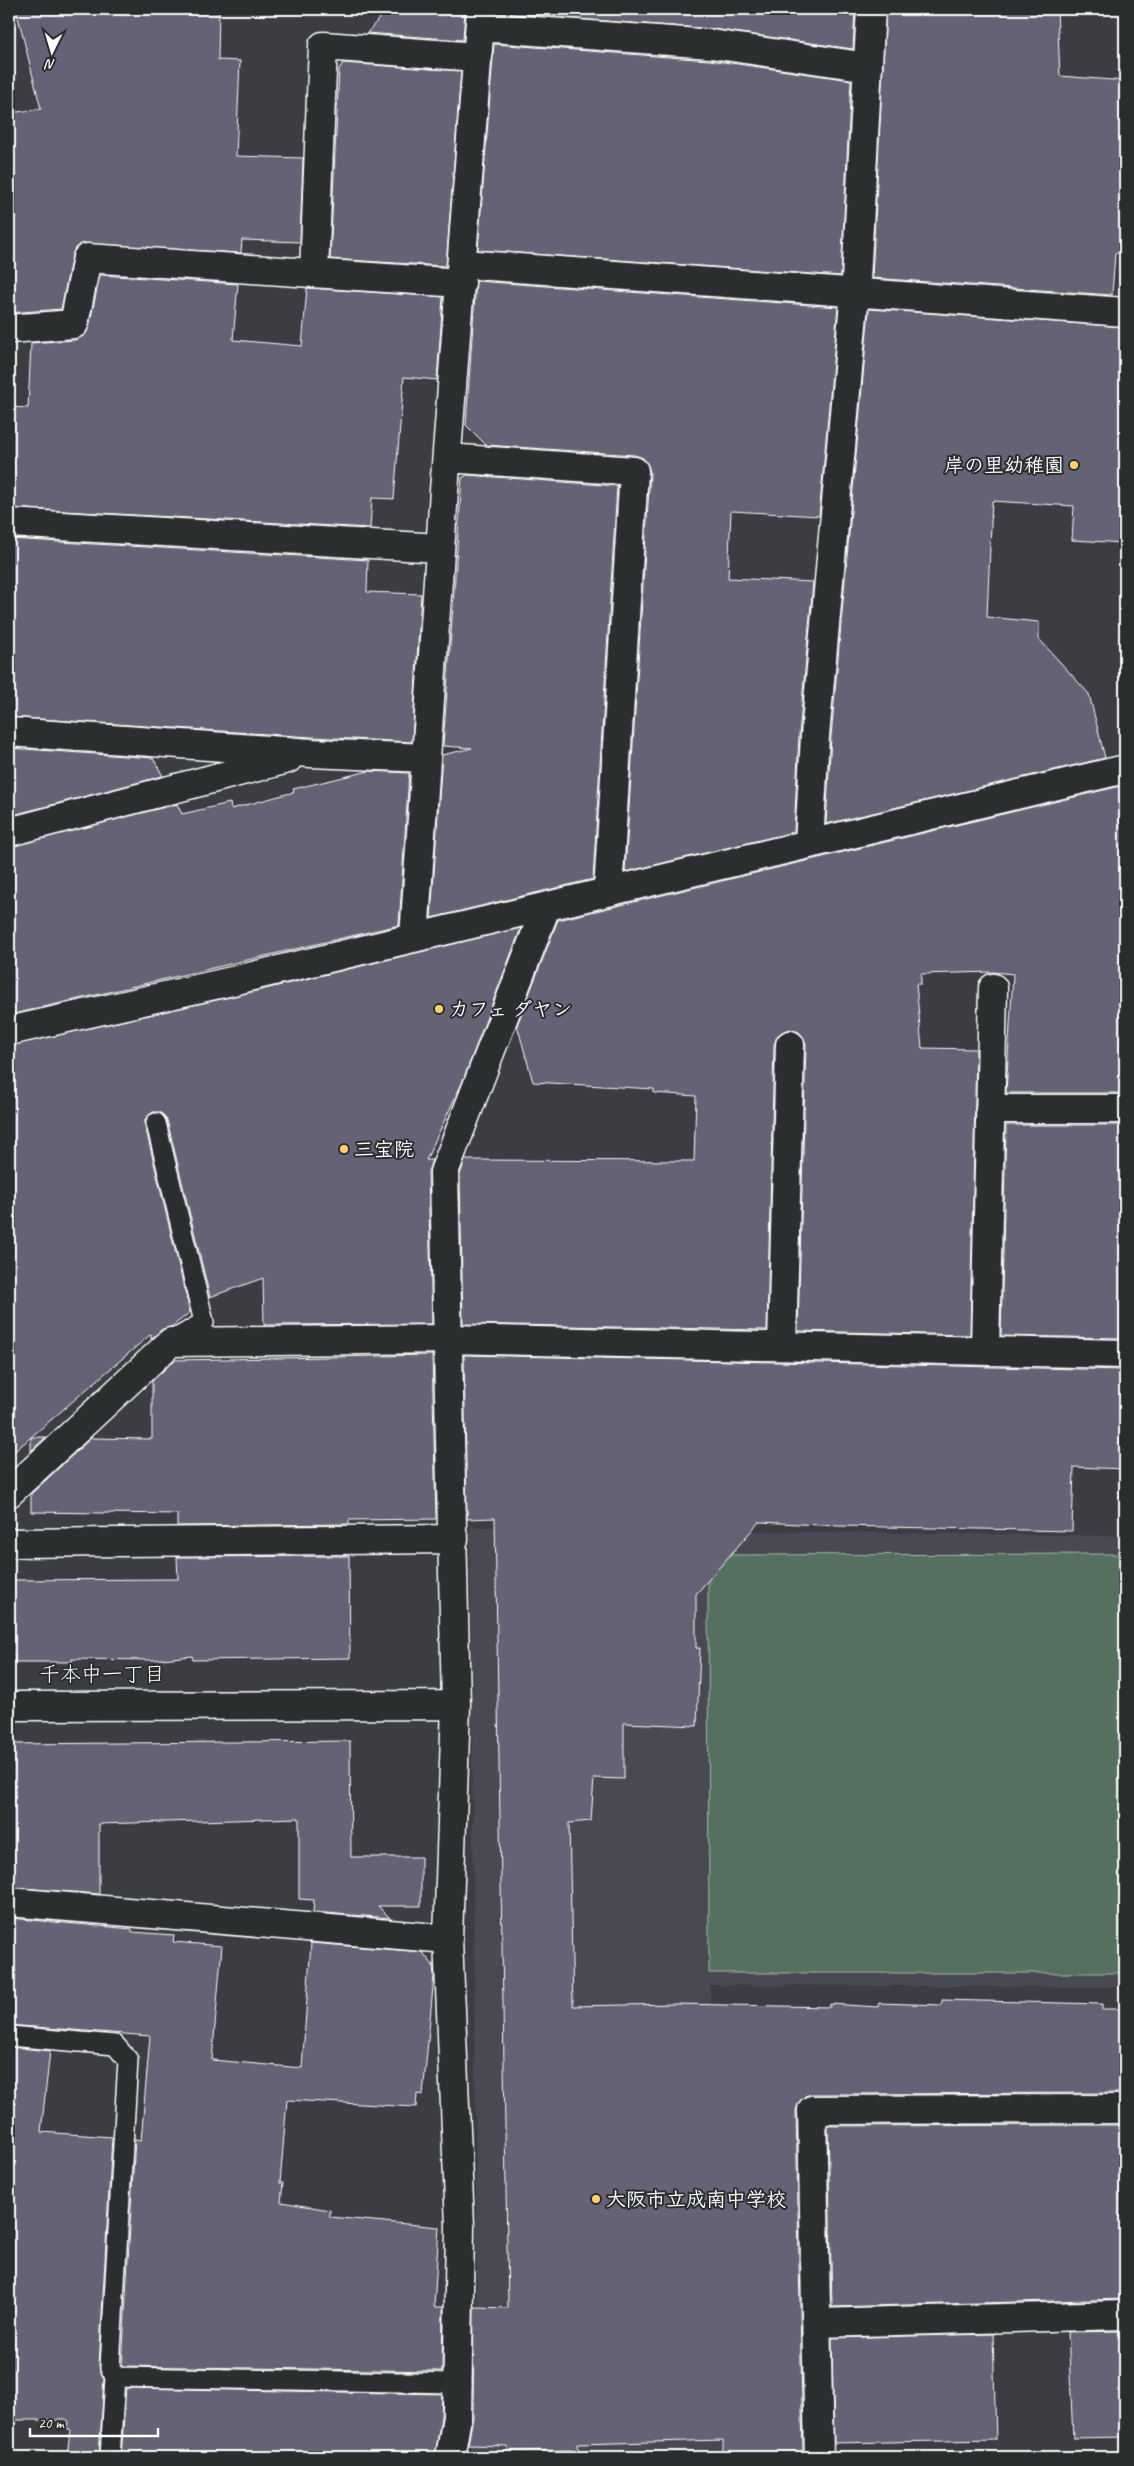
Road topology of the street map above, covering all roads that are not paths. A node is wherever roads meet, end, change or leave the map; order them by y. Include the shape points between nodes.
1 (871, 9) edge
2 (481, 18) edge
3 (478, 56) junction
4 (868, 66) junction
5 (314, 273) junction
6 (461, 273) junction
7 (855, 292) junction
8 (1125, 312) edge
9 (9, 330) edge
10 (447, 458) junction
11 (9, 523) edge
12 (440, 548) junction
13 (9, 732) edge
14 (311, 753) junction
15 (426, 758) junction
16 (1125, 769) edge
17 (9, 832) edge
18 (809, 844) junction
19 (608, 892) junction
20 (546, 907) junction
21 (414, 938) junction
22 (993, 988) dead end
23 (9, 1031) edge
24 (790, 1045) dead end
25 (990, 1109) junction
26 (1125, 1109) edge
27 (156, 1123) dead end
28 (447, 1339) junction
29 (171, 1342) junction
30 (782, 1346) junction
31 (985, 1350) junction
32 (1125, 1354) edge
33 (9, 1493) edge
34 (454, 1539) junction
35 (9, 1544) edge
36 (456, 1705) junction
37 (9, 1706) edge
38 (9, 1902) edge
39 (448, 1939) junction
40 (9, 2036) edge
41 (1125, 2109) edge
42 (1125, 2315) edge
43 (817, 2323) junction
44 (115, 2377) junction
45 (458, 2383) junction
46 (110, 2457) edge
47 (450, 2457) edge
48 (819, 2457) edge

1 - 4 street
2 - 3 street
2 - 4 street via 711,44
3 - 5 street via 323,46
3 - 6 street
4 - 7 street
5 - 6 street
5 - 9 street via 87,258 74,324
6 - 7 street
6 - 10 street
7 - 8 street
7 - 18 street via 815,736
10 - 12 street
10 - 19 street via 634,471
11 - 12 street
12 - 15 street
13 - 14 street
14 - 15 street
14 - 17 street
15 - 21 street
16 - 18 street
18 - 19 street
19 - 20 street
20 - 21 street
20 - 28 street via 444,1172
21 - 23 street
22 - 25 street
24 - 30 street
25 - 26 street
25 - 31 street
27 - 29 lane via 204,1322
28 - 29 street
28 - 30 street
28 - 34 street
29 - 33 street
30 - 31 street
31 - 32 street
34 - 35 street
34 - 36 street
36 - 37 street
36 - 39 street
38 - 39 street
39 - 45 street via 460,2226
40 - 44 lane via 115,2045 128,2060 110,2367
41 - 43 street via 812,2110
42 - 43 street
43 - 48 street
44 - 45 lane
44 - 46 lane
45 - 47 street via 457,2417

